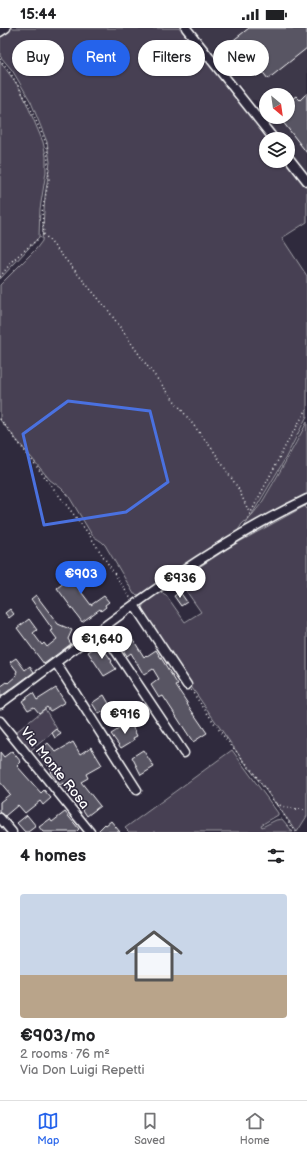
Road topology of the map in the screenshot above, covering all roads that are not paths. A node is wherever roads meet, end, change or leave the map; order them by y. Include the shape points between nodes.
1 (6, 28) edge
2 (186, 28) edge
3 (0, 32) edge
4 (268, 132) edge
5 (295, 166) edge
6 (307, 181) edge
7 (307, 499) edge
8 (134, 605) junction
9 (101, 629) junction
10 (56, 663) junction
11 (188, 685) road end
12 (0, 704) edge
13 (0, 721) edge
14 (184, 753) dead end
15 (137, 790) dead end
16 (0, 818) edge
17 (12, 832) edge
18 (90, 832) edge

1 - 3 street
2 - 4 street
5 - 6 street
7 - 8 street via 240,535
8 - 9 street
8 - 11 street
9 - 10 street
9 - 14 street
10 - 12 street
10 - 15 street
13 - 18 street, Via Monte Rosa
16 - 17 street

